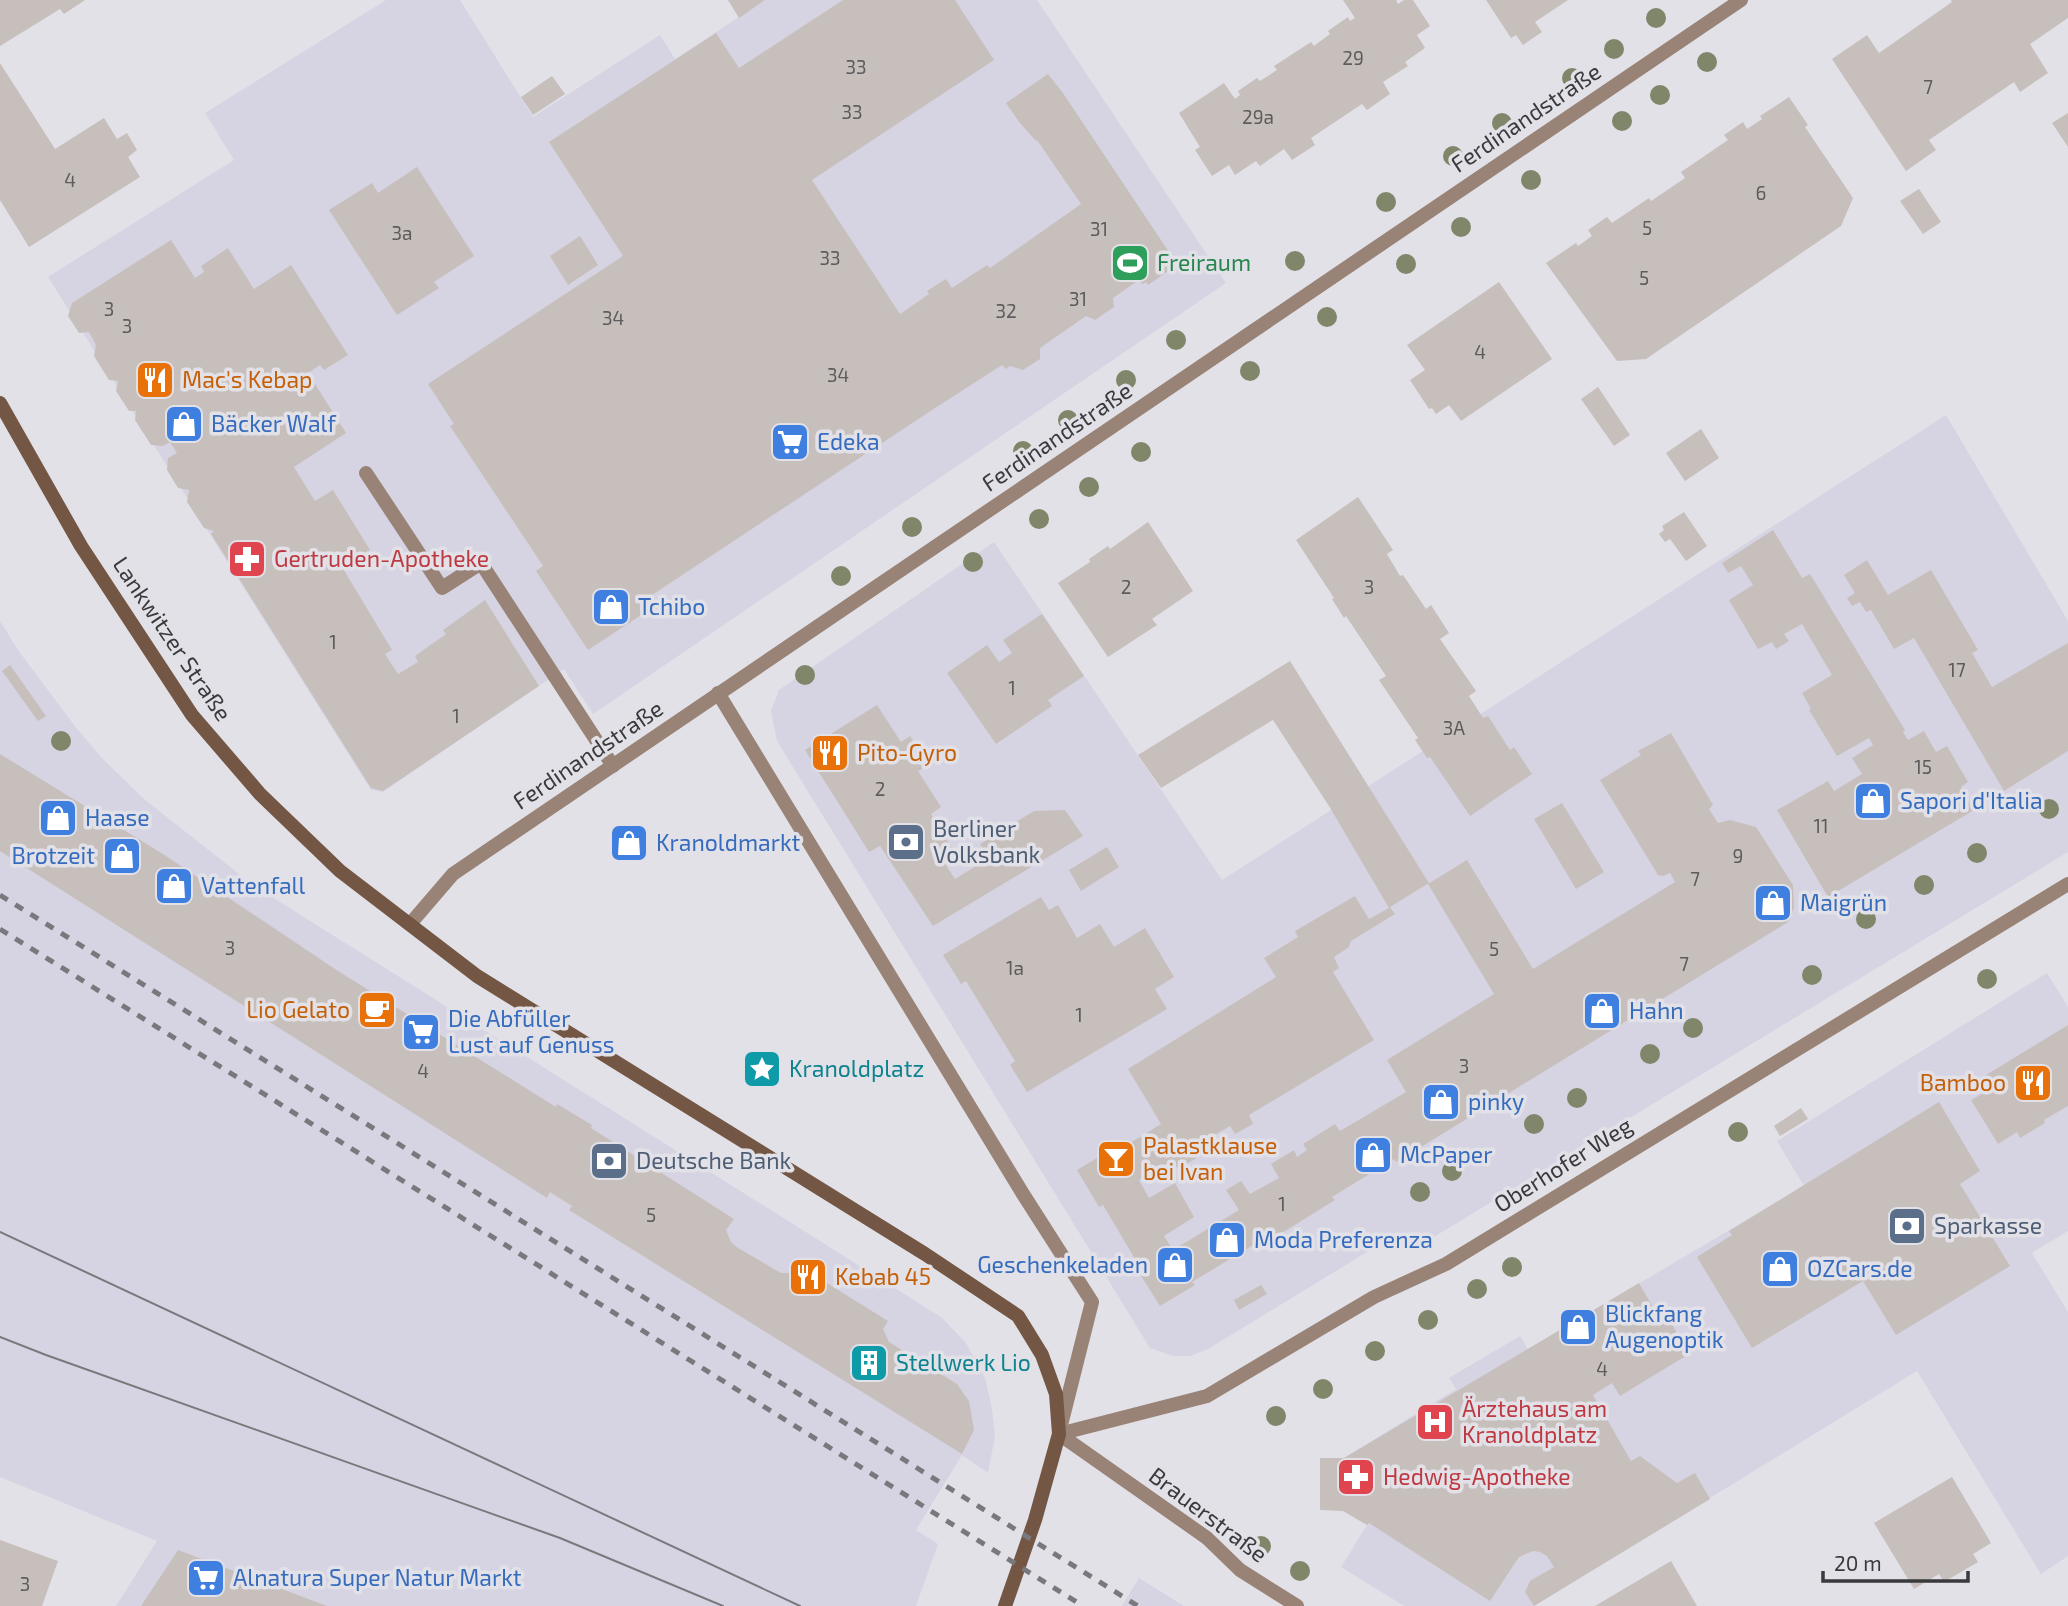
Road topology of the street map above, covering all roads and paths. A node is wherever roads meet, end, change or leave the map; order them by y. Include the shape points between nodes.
1 (1741, 0) edge
2 (0, 403) edge
3 (366, 473) dead end
4 (718, 693) junction
5 (613, 766) junction
6 (2068, 884) edge
7 (410, 924) junction
8 (1059, 1434) junction
9 (1006, 1606) edge
10 (1297, 1606) edge

1 - 4 street, Ferdinandstraße
2 - 7 main road, Lankwitzer Straße via 81,546 192,715 297,831 340,871
3 - 5 street via 442,588 481,563
4 - 5 street, Ferdinandstraße
4 - 8 street via 1092,1302
5 - 7 street, Ferdinandstraße via 453,874
6 - 8 street, Oberhofer Weg via 1446,1264 1374,1297 1218,1391
7 - 8 main road via 477,975 1018,1316 1042,1355 1056,1394
8 - 9 main road
8 - 10 street, Brauerstraße via 1207,1538 1240,1570

